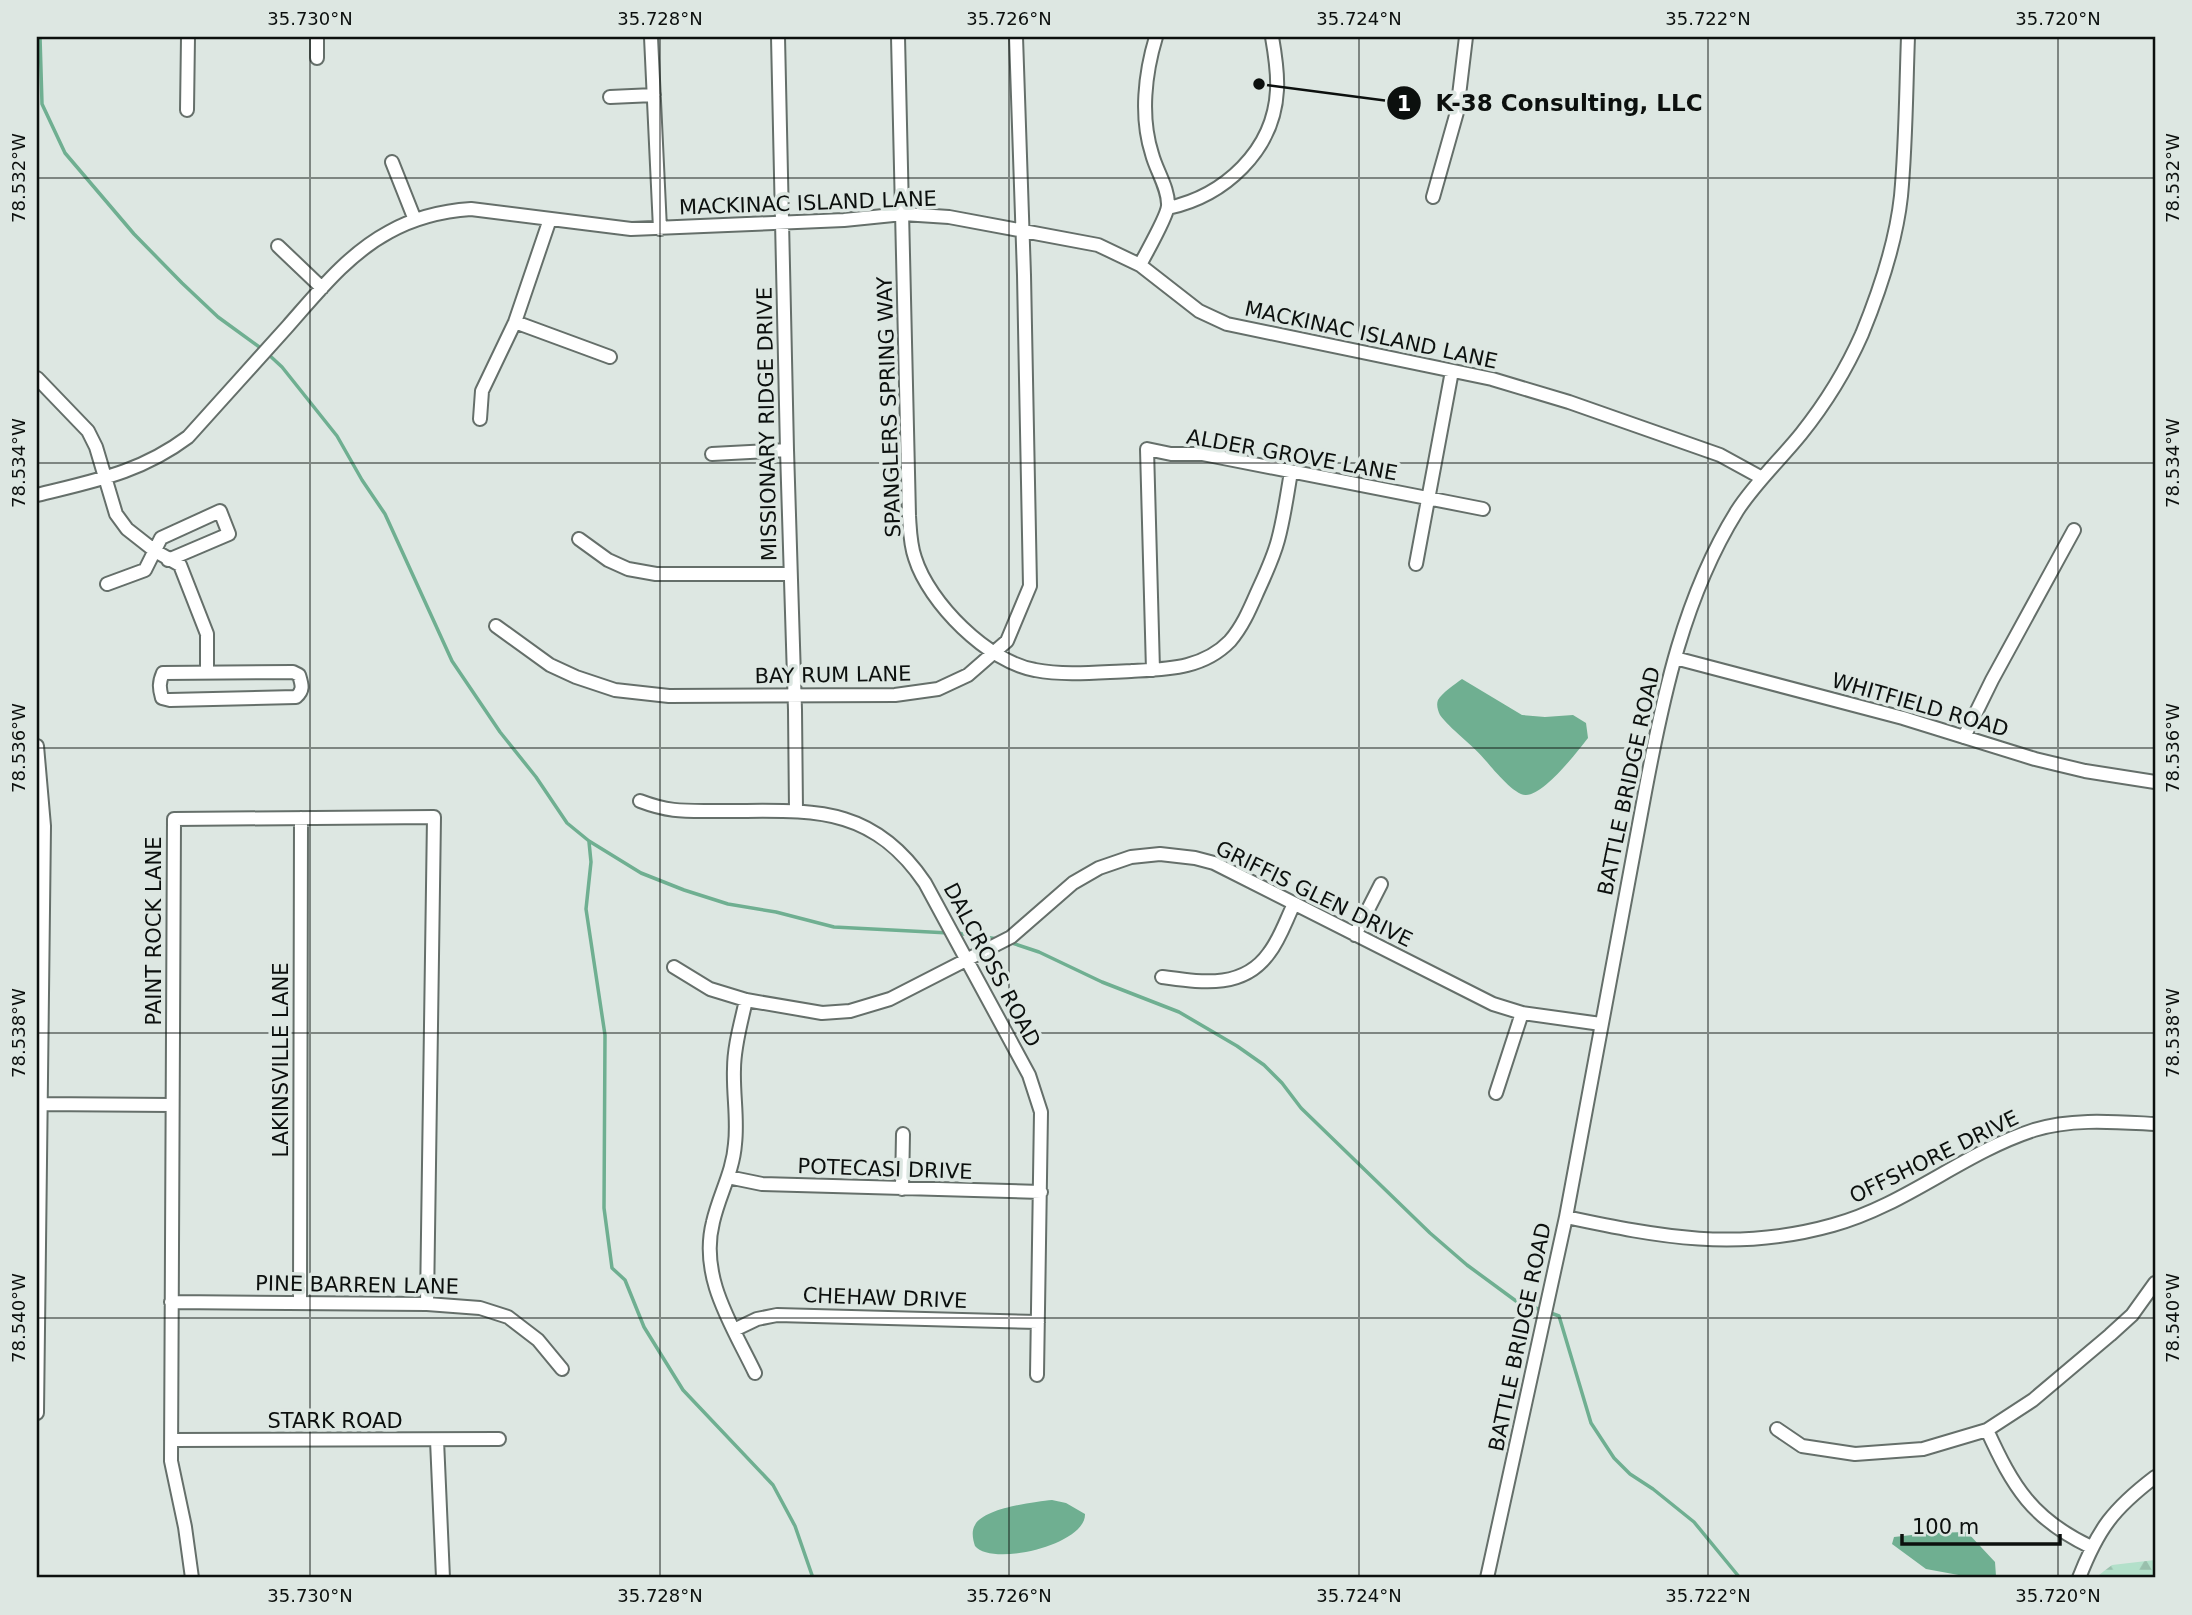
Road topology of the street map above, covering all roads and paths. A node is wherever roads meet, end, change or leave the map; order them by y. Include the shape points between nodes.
1 (188, 37) edge
2 (317, 37) edge
3 (651, 37) edge
4 (778, 37) edge
5 (898, 37) edge
6 (1016, 37) edge
7 (1156, 37) edge
8 (1272, 37) edge
9 (1466, 37) edge
10 (1908, 37) edge
11 (317, 58) dead end
12 (654, 95) junction
13 (610, 97) dead end
14 (187, 110) dead end
15 (392, 162) dead end
16 (1433, 197) dead end
17 (1168, 208) junction
18 (903, 214) junction
19 (550, 219) junction
20 (415, 220) junction
21 (782, 221) junction
22 (660, 229) junction
23 (1022, 230) junction
24 (278, 246) dead end
25 (1140, 265) junction
26 (322, 288) junction
27 (515, 322) junction
28 (610, 357) dead end
29 (1452, 371) junction
30 (37, 378) edge
31 (480, 419) dead end
32 (787, 450) junction
33 (712, 454) dead end
34 (1291, 472) junction
35 (104, 478) junction
36 (1762, 478) junction
37 (37, 495) edge
38 (1429, 498) junction
39 (1483, 509) dead end
40 (2074, 530) dead end
41 (579, 539) dead end
42 (155, 551) junction
43 (169, 560) junction
44 (1416, 564) dead end
45 (790, 574) junction
46 (107, 584) dead end
47 (496, 626) dead end
48 (993, 653) junction
49 (1675, 658) junction
50 (1153, 670) junction
51 (207, 672) junction
52 (795, 695) junction
53 (1964, 737) junction
54 (37, 746) edge
55 (2155, 782) edge
56 (39, 789) edge
57 (639, 801) dead end
58 (796, 811) junction
59 (301, 818) junction
60 (1381, 884) dead end
61 (1294, 904) junction
62 (1355, 935) junction
63 (967, 959) junction
64 (674, 967) dead end
65 (1162, 977) dead end
66 (746, 1000) junction
67 (1521, 1013) junction
68 (1601, 1024) junction
69 (1496, 1093) dead end
70 (38, 1104) edge
71 (172, 1105) junction
72 (2155, 1124) edge
73 (904, 1134) dead end
74 (728, 1177) junction
75 (902, 1189) junction
76 (1041, 1192) junction
77 (1566, 1217) junction
78 (38, 1256) edge
79 (2155, 1283) edge
80 (172, 1302) junction
81 (300, 1303) junction
82 (427, 1304) junction
83 (1038, 1322) junction
84 (734, 1330) junction
85 (562, 1369) dead end
86 (755, 1373) dead end
87 (1037, 1376) dead end
88 (37, 1413) edge
89 (1777, 1429) dead end
90 (1987, 1430) junction
91 (499, 1439) dead end
92 (171, 1440) junction
93 (437, 1440) junction
94 (2155, 1477) edge
95 (2091, 1546) junction
96 (191, 1578) edge
97 (443, 1578) edge
98 (1487, 1578) edge
99 (2079, 1578) edge

1 - 14 street
2 - 11 street
3 - 12 street
4 - 21 street, MISSIONARY RIDGE DRIVE
5 - 18 street, SPANGLERS SPRING WAY
6 - 23 street, BAY RUM LANE
7 - 17 street via 1146,135
8 - 17 street via 1277,92 1272,119 1259,147 1241,170 1217,189 1191,203
9 - 16 street via 1457,112
10 - 36 street, BATTLE BRIDGE ROAD via 1900,197 1880,288 1861,335 1829,392 1802,433
12 - 13 street
12 - 22 street
15 - 20 street
17 - 25 street
18 - 21 street, MACKINAC ISLAND LANE
18 - 23 street, MACKINAC ISLAND LANE
18 - 48 street, SPANGLERS SPRING WAY via 912,546 922,575 940,603
19 - 20 street, MACKINAC ISLAND LANE via 471,209
19 - 22 street, MACKINAC ISLAND LANE
19 - 27 street
20 - 26 street, MACKINAC ISLAND LANE via 360,250
21 - 22 street, MACKINAC ISLAND LANE
21 - 32 street, MISSIONARY RIDGE DRIVE
23 - 25 street, MACKINAC ISLAND LANE via 1098,245
23 - 48 street, BAY RUM LANE via 1030,586 1007,641
24 - 26 street
25 - 29 street, MACKINAC ISLAND LANE via 1199,311 1227,324
26 - 35 street, MACKINAC ISLAND LANE via 188,437 158,458
27 - 28 street
27 - 31 street via 482,391
29 - 36 street, MACKINAC ISLAND LANE via 1569,402 1720,455
29 - 38 street
30 - 35 street via 88,431
32 - 33 street
32 - 45 street, MISSIONARY RIDGE DRIVE
34 - 38 street, ALDER GROVE LANE
34 - 50 street, SPANGLERS SPRING WAY via 1278,544 1237,632 1196,663
34 - 50 street, ALDER GROVE LANE via 1203,454 1147,450
35 - 37 street, MACKINAC ISLAND LANE
35 - 42 street via 116,514
36 - 49 street, BATTLE BRIDGE ROAD via 1717,547
38 - 39 street, ALDER GROVE LANE
38 - 44 street
40 - 53 street
41 - 45 street via 608,560 656,574
42 - 43 street
42 - 43 street via 161,538 220,511 229,534
42 - 46 street via 145,570
43 - 51 street via 180,565 207,634
45 - 52 street, MISSIONARY RIDGE DRIVE
47 - 52 street, BAY RUM LANE via 550,665 615,690 669,696
48 - 50 street, SPANGLERS SPRING WAY via 1022,667 1045,671
48 - 52 street, BAY RUM LANE via 959,680 920,693
49 - 53 street, WHITFIELD ROAD
49 - 68 street, BATTLE BRIDGE ROAD via 1657,728
51 - 51 street via 293,672 299,675 302,692 296,697 162,698 163,673
52 - 58 street, MISSIONARY RIDGE DRIVE
53 - 55 street, WHITFIELD ROAD via 2085,771
54 - 56 street
56 - 70 street via 44,826
57 - 58 street, DALCROSS ROAD via 675,811
58 - 63 street, DALCROSS ROAD via 857,822 902,852 925,883
59 - 71 street, PAINT ROCK LANE via 174,819
59 - 81 street, LAKINSVILLE LANE
59 - 82 street, PAINT ROCK LANE via 434,817
60 - 62 street
61 - 62 street, GRIFFIS GLEN DRIVE
61 - 63 street, GRIFFIS GLEN DRIVE via 1214,863 1178,855 1144,855 1086,875 1012,937
61 - 65 street via 1269,953 1247,973 1217,982
62 - 67 street, GRIFFIS GLEN DRIVE via 1482,999
63 - 66 street, GRIFFIS GLEN DRIVE via 890,999 850,1011 822,1013
63 - 76 street, DALCROSS ROAD via 1029,1075 1041,1112
64 - 66 street, GRIFFIS GLEN DRIVE via 710,989
66 - 74 street via 735,1048 736,1133
67 - 68 street, GRIFFIS GLEN DRIVE
67 - 69 street
68 - 77 street, BATTLE BRIDGE ROAD
70 - 71 street
70 - 78 street
71 - 80 street, PAINT ROCK LANE
72 - 77 street, OFFSHORE DRIVE via 2087,1122 2036,1129 1992,1146 1890,1205 1795,1234 1703,1240
73 - 75 street
74 - 75 street, POTECASI DRIVE via 762,1184
74 - 84 street via 712,1224 709,1255 715,1290
75 - 76 street, POTECASI DRIVE
76 - 83 street, DALCROSS ROAD
77 - 98 street, BATTLE BRIDGE ROAD
78 - 88 street
79 - 90 street via 2132,1315 2110,1335 2034,1400
80 - 81 street, PINE BARREN LANE
80 - 92 street, PAINT ROCK LANE
81 - 82 street, PINE BARREN LANE
82 - 85 street, PINE BARREN LANE via 480,1308 508,1317 538,1340
83 - 84 street, CHEHAW DRIVE via 777,1315
83 - 87 street, DALCROSS ROAD
84 - 86 street
89 - 90 street via 1802,1446 1855,1454 1923,1449
90 - 95 street via 2012,1482 2037,1513
91 - 93 street, STARK ROAD
92 - 93 street, STARK ROAD
92 - 96 street, PAINT ROCK LANE
93 - 97 street
94 - 95 street via 2119,1508
95 - 99 street

